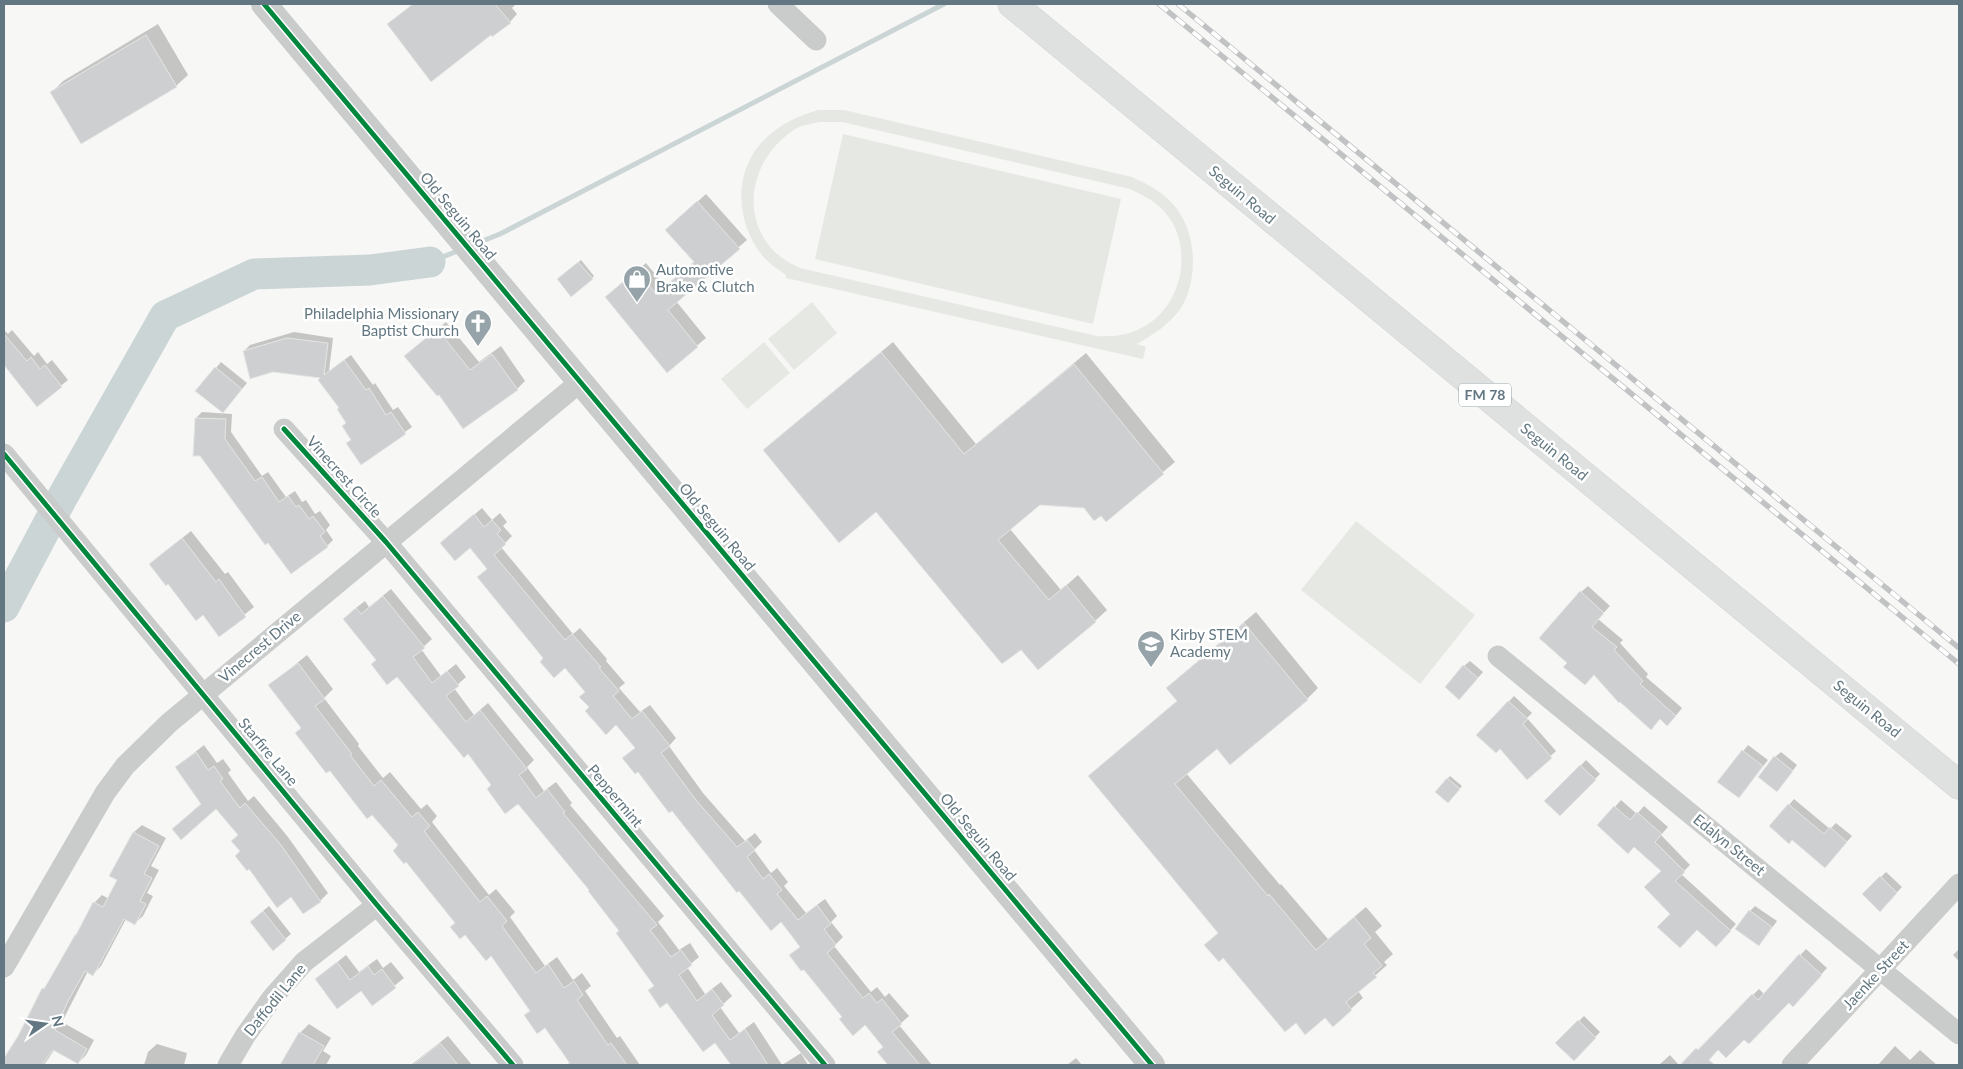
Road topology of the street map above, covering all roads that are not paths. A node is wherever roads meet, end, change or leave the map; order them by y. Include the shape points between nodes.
1 (264, 4) edge
2 (778, 4) edge
3 (1012, 4) edge
4 (816, 40) dead end
5 (580, 382) junction
6 (284, 429) dead end
7 (10, 462) edge
8 (386, 542) junction
9 (1498, 656) dead end
10 (203, 694) junction
11 (1959, 785) edge
12 (1959, 884) edge
13 (377, 905) junction
14 (4, 967) edge
15 (1881, 969) junction
16 (1959, 1034) edge
17 (228, 1065) edge
18 (513, 1065) edge
19 (825, 1065) edge
20 (1152, 1065) edge
21 (1792, 1065) edge

1 - 5 street, Old Seguin Road
2 - 4 street
3 - 11 main road, Seguin Road / FM 78
5 - 8 street, Vinecrest Drive
5 - 20 street, Old Seguin Road
6 - 8 street, Vinecrest Circle
7 - 10 street, Starfire Lane
8 - 10 street, Vinecrest Drive
8 - 19 street, Peppermint
9 - 15 street, Edalyn Street
10 - 13 street, Starfire Lane
10 - 14 street, Vinecrest Drive via 138,751 105,793
12 - 15 street, Jaenke Street
13 - 17 street, Daffodil Lane via 304,962 272,998 244,1036
13 - 18 street, Starfire Lane
15 - 16 street, Edalyn Street
15 - 21 street, Jaenke Street

